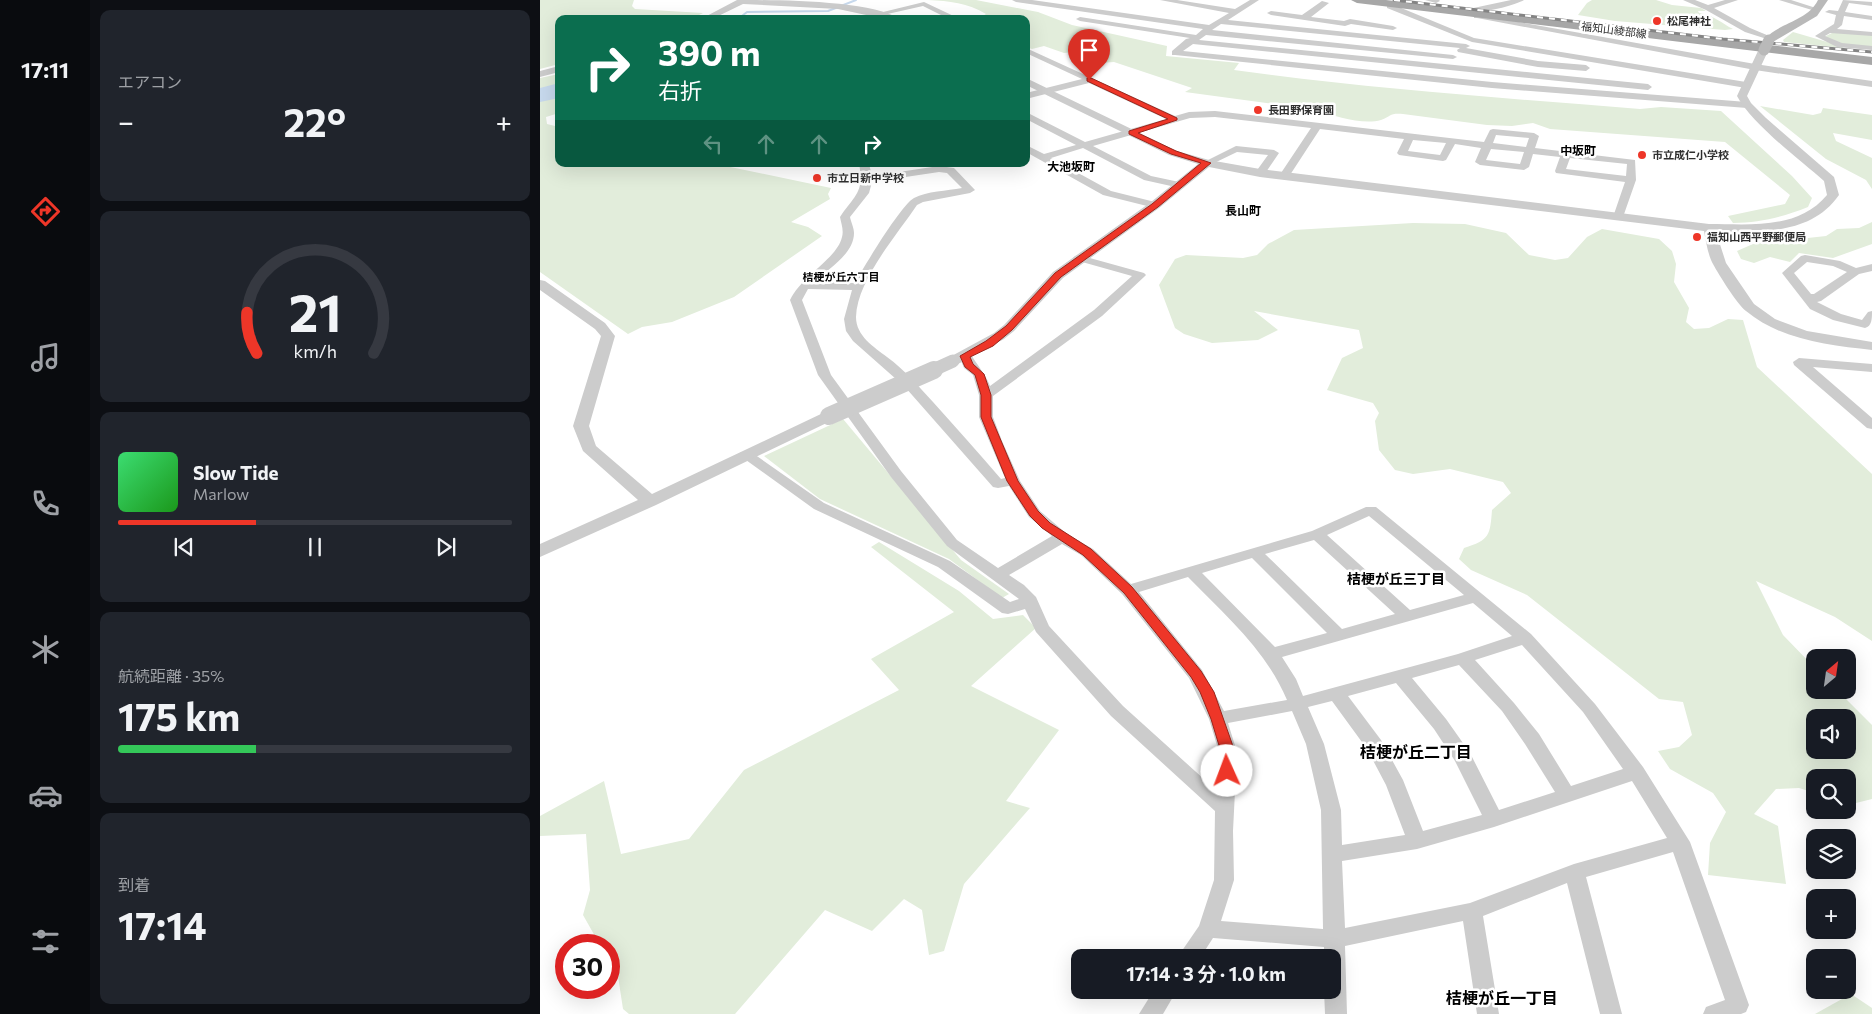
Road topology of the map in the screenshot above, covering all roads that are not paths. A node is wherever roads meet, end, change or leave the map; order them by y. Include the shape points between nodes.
1 (743, 0) edge
2 (1016, 0) edge
3 (1164, 0) edge
4 (1255, 0) edge
5 (1357, 0) edge
6 (1520, 0) edge
7 (1686, 0) edge
8 (1734, 0) edge
9 (1783, 0) edge
10 (1823, 0) edge
11 (1848, 1) edge
12 (1325, 4) dead end
13 (1872, 4) edge
14 (1808, 5) edge
15 (1708, 7) junction
16 (1243, 8) junction
17 (1253, 9) dead end
18 (1083, 10) junction
19 (1452, 10) junction
20 (1262, 11) dead end
21 (1401, 11) junction
22 (1236, 12) junction
23 (1829, 12) dead end
24 (883, 13) junction
25 (1271, 13) junction
26 (713, 15) edge
27 (887, 15) edge
28 (947, 15) edge
29 (1840, 15) junction
30 (1306, 17) junction
31 (1872, 18) edge
32 (1220, 22) junction
33 (1426, 22) junction
34 (1391, 24) dead end
35 (1253, 25) junction
36 (1290, 29) junction
37 (1207, 30) junction
38 (1831, 31) junction
39 (1634, 32) junction
40 (1410, 34) junction
41 (1872, 34) edge
42 (1367, 36) junction
43 (1192, 39) junction
44 (1280, 39) junction
45 (1476, 41) junction
46 (1767, 45) junction
47 (1357, 46) junction
48 (1463, 48) junction
49 (1872, 48) edge
50 (1269, 49) junction
51 (1030, 52) edge
52 (1346, 57) junction
53 (1453, 57) junction
54 (1256, 61) junction
55 (1872, 62) edge
56 (1444, 67) junction
57 (1639, 67) junction
58 (1755, 67) junction
59 (1334, 69) junction
60 (555, 71) edge
61 (540, 74) edge
62 (1434, 79) junction
63 (1089, 80) junction
64 (1030, 83) edge
65 (1872, 84) edge
66 (1653, 88) dead end
67 (1673, 90) dead end
68 (1047, 91) junction
69 (1030, 95) edge
70 (1745, 96) junction
71 (1030, 117) edge
72 (1174, 119) junction
73 (1317, 126) junction
74 (1131, 132) junction
75 (1410, 136) junction
76 (1452, 141) junction
77 (1085, 145) junction
78 (1486, 145) junction
79 (1030, 150) edge
80 (1530, 150) junction
81 (1566, 155) junction
82 (1043, 157) junction
83 (1207, 163) junction
84 (865, 167) edge
85 (1260, 173) junction
86 (1284, 176) junction
87 (868, 179) junction
88 (1631, 180) junction
89 (1180, 185) junction
90 (1155, 205) junction
91 (1618, 217) junction
92 (1709, 228) junction
93 (1079, 258) junction
94 (1872, 267) edge
95 (1855, 272) junction
96 (540, 284) edge
97 (805, 286) junction
98 (859, 287) junction
99 (1808, 298) junction
100 (1872, 315) edge
101 (1872, 346) edge
102 (959, 358) junction
103 (1866, 367) edge
104 (1872, 378) edge
105 (986, 395) junction
106 (1872, 425) edge
107 (746, 455) junction
108 (1013, 481) junction
109 (650, 501) junction
110 (1317, 534) junction
111 (1062, 538) junction
112 (540, 551) edge
113 (1255, 553) junction
114 (1191, 571) junction
115 (999, 574) junction
116 (1128, 590) junction
117 (1477, 597) junction
118 (1030, 601) junction
119 (1407, 616) junction
120 (1339, 635) junction
121 (1525, 638) junction
122 (1271, 654) junction
123 (1463, 658) junction
124 (1399, 675) junction
125 (1336, 693) junction
126 (1297, 704) junction
127 (1218, 719) junction
128 (1636, 772) junction
129 (1566, 794) junction
130 (1225, 809) junction
131 (1494, 819) junction
132 (1417, 841) junction
133 (1680, 842) junction
134 (1334, 854) junction
135 (1574, 872) junction
136 (1472, 911) junction
137 (1208, 929) junction
138 (1334, 939) junction
139 (1194, 949) edge
140 (1160, 999) edge
141 (1150, 1014) edge
142 (1336, 1014) edge
143 (1488, 1014) edge
144 (1611, 1014) edge
145 (1714, 1014) edge

1 - 24 street via 843,3
1 - 26 street
2 - 18 street
3 - 22 street
4 - 16 street
5 - 21 main road, 福知山綾部線 via 1390,4
6 - 21 street via 1474,11 1410,4
7 - 15 street
8 - 15 street
9 - 14 street
10 - 46 main road via 1819,9
11 - 13 street
11 - 29 street
12 - 30 street
15 - 46 street
16 - 17 street
16 - 22 street
18 - 37 street
18 - 43 street via 1071,17
19 - 21 main road, 福知山綾部線
19 - 39 main road, 福知山綾部線
19 - 58 street
20 - 25 street
21 - 33 street
22 - 32 street
23 - 29 street
24 - 27 street
24 - 28 street via 924,4
25 - 30 street
25 - 35 street
29 - 31 street
29 - 38 street via 1838,25
30 - 34 street via 1345,24 1350,21 1381,26
32 - 35 street
32 - 37 street
33 - 40 street
33 - 45 street
35 - 36 street
36 - 42 street
36 - 44 street
37 - 43 street
37 - 44 street
38 - 41 street
38 - 49 street via 1819,36 1840,45
39 - 46 main road via 1645,37
39 - 55 main road, 福知山綾部線
40 - 42 street
40 - 48 street
42 - 47 street
43 - 50 street
43 - 54 street via 1175,52
44 - 47 street
44 - 50 street
45 - 48 street
45 - 57 street
46 - 55 main road
46 - 58 street
47 - 52 street
47 - 53 street
48 - 53 street
48 - 57 street via 1538,64 1632,74
50 - 52 street
50 - 54 street
51 - 63 street
52 - 56 street
52 - 59 street
53 - 56 street
54 - 59 street
56 - 62 street
56 - 66 street
57 - 70 street
58 - 65 street
58 - 70 street
59 - 62 street
60 - 61 street
62 - 70 street
63 - 68 street
63 - 72 street
64 - 68 street
67 - 70 street
68 - 69 street
68 - 74 street
70 - 92 street via 1830,180 1833,195 1818,214 1799,221 1769,227
71 - 77 street
72 - 73 street via 1215,114
72 - 74 street
73 - 75 street
73 - 86 street
74 - 77 street
74 - 83 street via 1173,153
75 - 76 street
75 - 76 street via 1402,153 1443,158
76 - 78 street
77 - 82 street
77 - 89 street via 1148,178
78 - 80 street
78 - 80 street via 1492,132 1534,136
78 - 80 street via 1480,162 1524,167
79 - 82 street
80 - 81 street
81 - 88 street via 1632,162
81 - 88 street via 1560,171
82 - 90 street via 1107,193
83 - 85 street
83 - 85 street via 1236,149 1274,154
83 - 89 street
84 - 87 street
85 - 86 street
86 - 91 street
87 - 97 street via 866,192 845,217 849,235 844,245
87 - 98 street via 950,170 970,190 920,199 914,203
88 - 91 street
89 - 90 street
90 - 93 street
91 - 92 street
92 - 101 street via 1720,263 1749,307 1770,322 1803,335
93 - 102 street via 1058,275 1009,328 989,344
93 - 105 street via 1140,275 1098,313
94 - 95 street
95 - 99 street via 1817,298
95 - 99 street via 1836,264 1805,258 1788,273
96 - 109 street via 600,326 608,336 581,426 589,448
97 - 98 street
97 - 115 street via 796,300 834,390 952,543
98 - 108 street via 851,310 853,333 925,400 998,484
99 - 100 street via 1814,306 1837,317 1865,324
102 - 105 street via 979,374
102 - 107 street, bridge
103 - 104 street
103 - 106 street via 1800,362
105 - 108 street via 986,417
107 - 109 street
107 - 118 street via 818,506 944,564 1008,609
108 - 111 street via 1034,514
109 - 112 street
110 - 113 street
110 - 117 street via 1371,510
110 - 119 street
111 - 115 street
111 - 116 street via 1093,556
113 - 114 street
113 - 120 street
114 - 116 street
114 - 122 street
115 - 118 street
116 - 127 street via 1196,674
117 - 119 street
117 - 121 street
118 - 130 street via 1042,628 1117,711
119 - 120 street
120 - 122 street
121 - 123 street
121 - 128 street via 1589,708
122 - 126 street via 1287,679
123 - 124 street
123 - 129 street via 1508,707
124 - 125 street
124 - 131 street via 1440,724 1463,758
125 - 126 street
125 - 132 street via 1374,745 1396,785
126 - 127 street
126 - 134 street via 1315,744 1325,782
127 - 130 street via 1228,752
128 - 129 street
128 - 133 street
129 - 131 street
130 - 137 street via 1224,880
131 - 132 street
132 - 134 street
133 - 135 street
133 - 145 street via 1738,1005
134 - 138 street
135 - 136 street
135 - 144 street
136 - 138 street
136 - 143 street
137 - 138 street
137 - 139 street
138 - 142 street
140 - 141 street

